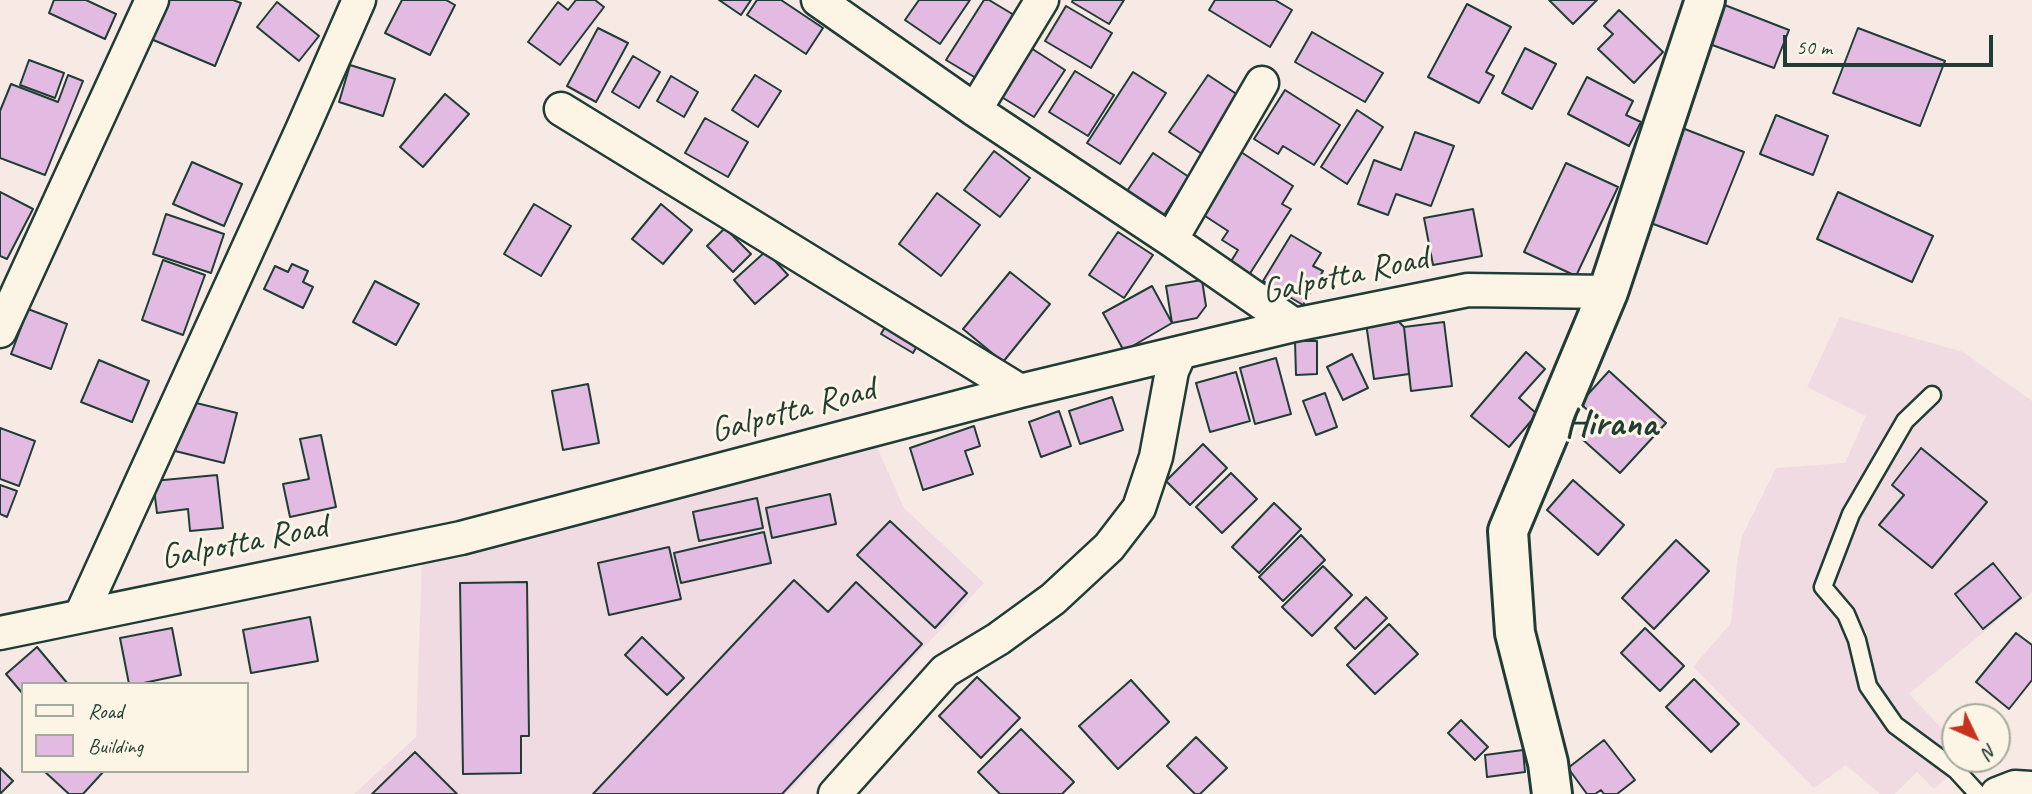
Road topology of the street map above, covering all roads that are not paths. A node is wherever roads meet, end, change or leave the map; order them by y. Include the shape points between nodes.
1 (152, 0) edge
2 (359, 0) edge
3 (818, 0) edge
4 (1042, 0) edge
5 (1705, 0) edge
6 (1262, 83) dead end
7 (561, 109) dead end
8 (975, 110) junction
9 (1171, 240) junction
10 (1608, 292) junction
11 (1294, 325) junction
12 (0, 331) edge
13 (1180, 353) junction
14 (1020, 391) junction
15 (1932, 395) dead end
16 (81, 615) junction
17 (0, 633) edge
18 (2032, 788) edge
19 (835, 794) edge
20 (1552, 794) edge
21 (1978, 794) edge
22 (1997, 794) edge

1 - 12 street
2 - 16 street
3 - 8 street
4 - 8 street
5 - 10 street
6 - 9 street
7 - 14 street
8 - 9 street
9 - 11 street
10 - 11 street, Galpotta Road via 1468,290
10 - 20 street via 1508,531 1515,633
11 - 13 street, Galpotta Road
13 - 14 street, Galpotta Road
13 - 19 street via 1139,508 1109,547 1053,599 945,671
14 - 16 street, Galpotta Road via 461,538
15 - 21 lane via 1905,421 1851,514 1823,587 1846,614 1868,686 1895,725 1956,770
16 - 17 street, Galpotta Road
18 - 22 street via 2015,787

